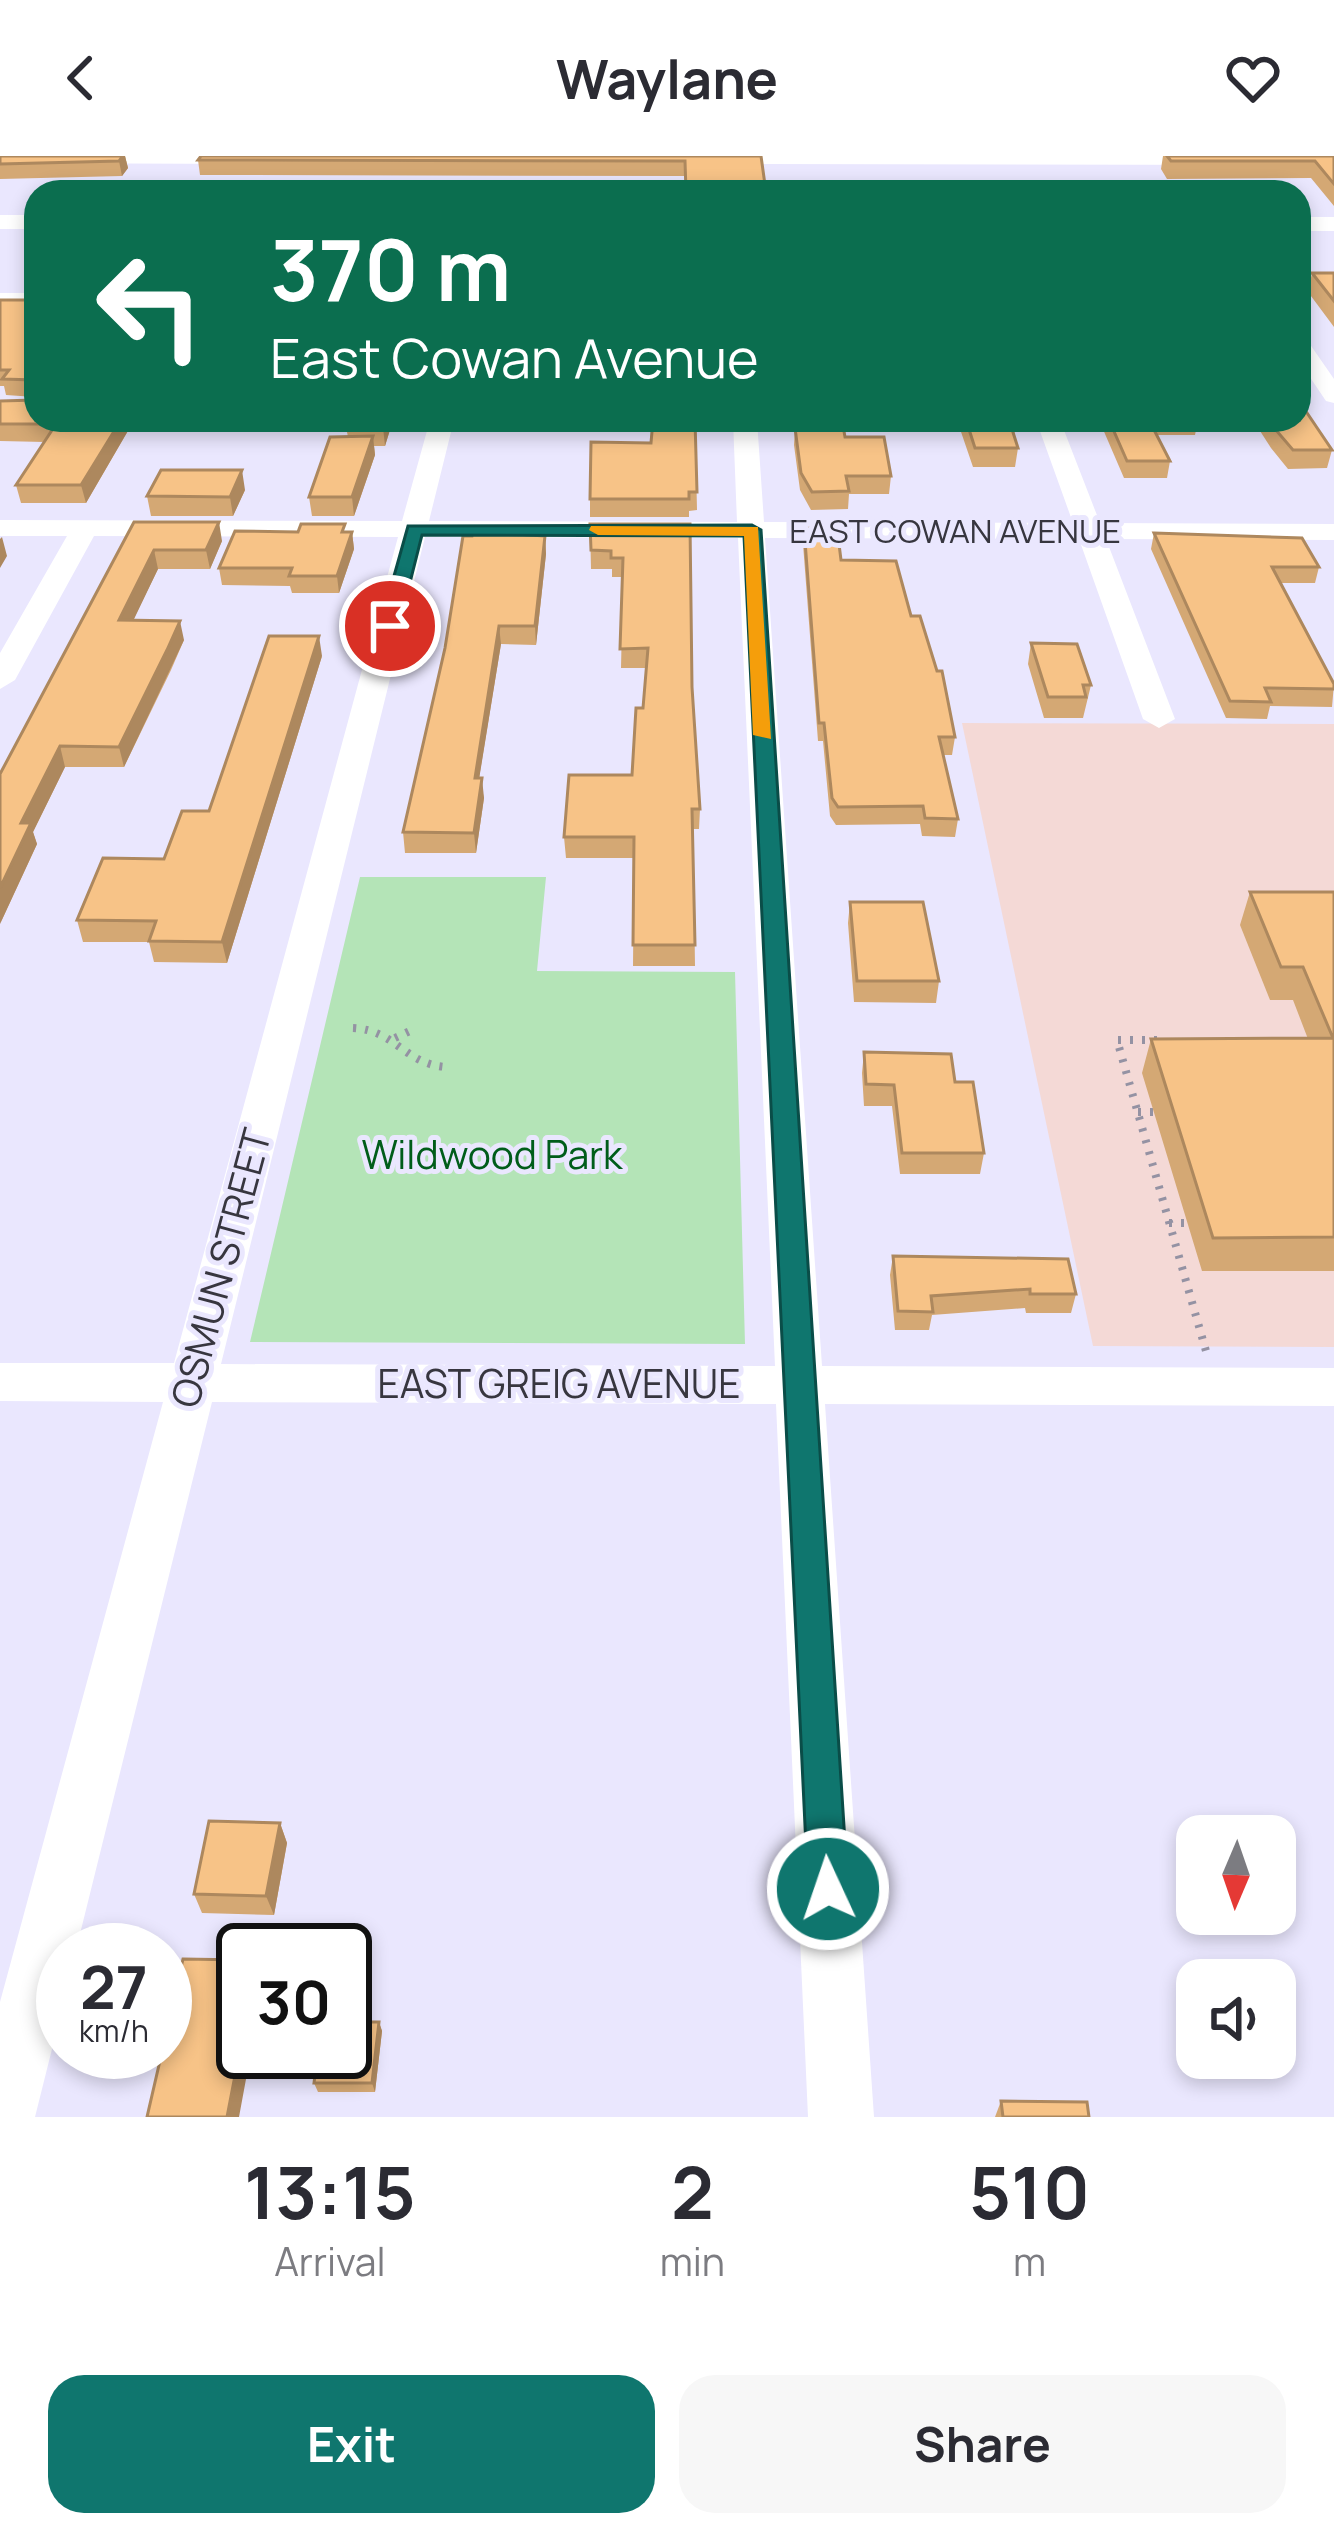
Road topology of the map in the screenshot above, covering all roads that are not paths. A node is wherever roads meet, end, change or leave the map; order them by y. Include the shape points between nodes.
1 (160, 157) edge
2 (0, 158) edge
3 (784, 158) edge
4 (271, 159) edge
5 (674, 160) edge
6 (1334, 160) edge
7 (146, 178) dead end
8 (1311, 362) edge
9 (1334, 396) edge
10 (439, 432) edge
11 (747, 432) edge
12 (1053, 432) edge
13 (0, 529) edge
14 (85, 529) junction
15 (415, 530) junction
16 (752, 530) junction
17 (1090, 531) junction
18 (1334, 532) edge
19 (0, 680) edge
20 (1159, 719) dead end
21 (0, 1382) edge
22 (190, 1383) junction
23 (800, 1386) junction
24 (1334, 1387) edge
25 (2, 2117) edge
26 (841, 2117) edge

1 - 2 street
1 - 4 street
1 - 7 street
3 - 5 street
3 - 6 street
8 - 9 street
10 - 15 street, OSMUN STREET
11 - 16 street
12 - 17 street
13 - 14 street, EAST COWAN AVENUE
14 - 15 street, EAST COWAN AVENUE
14 - 19 street
15 - 16 street, EAST COWAN AVENUE
15 - 22 street, OSMUN STREET
16 - 17 street, EAST COWAN AVENUE
16 - 23 street
17 - 18 street, EAST COWAN AVENUE
17 - 20 street
21 - 22 street, EAST GREIG AVENUE
22 - 23 street, EAST GREIG AVENUE
22 - 25 street, OSMUN STREET
23 - 24 street, EAST GREIG AVENUE
23 - 26 street

